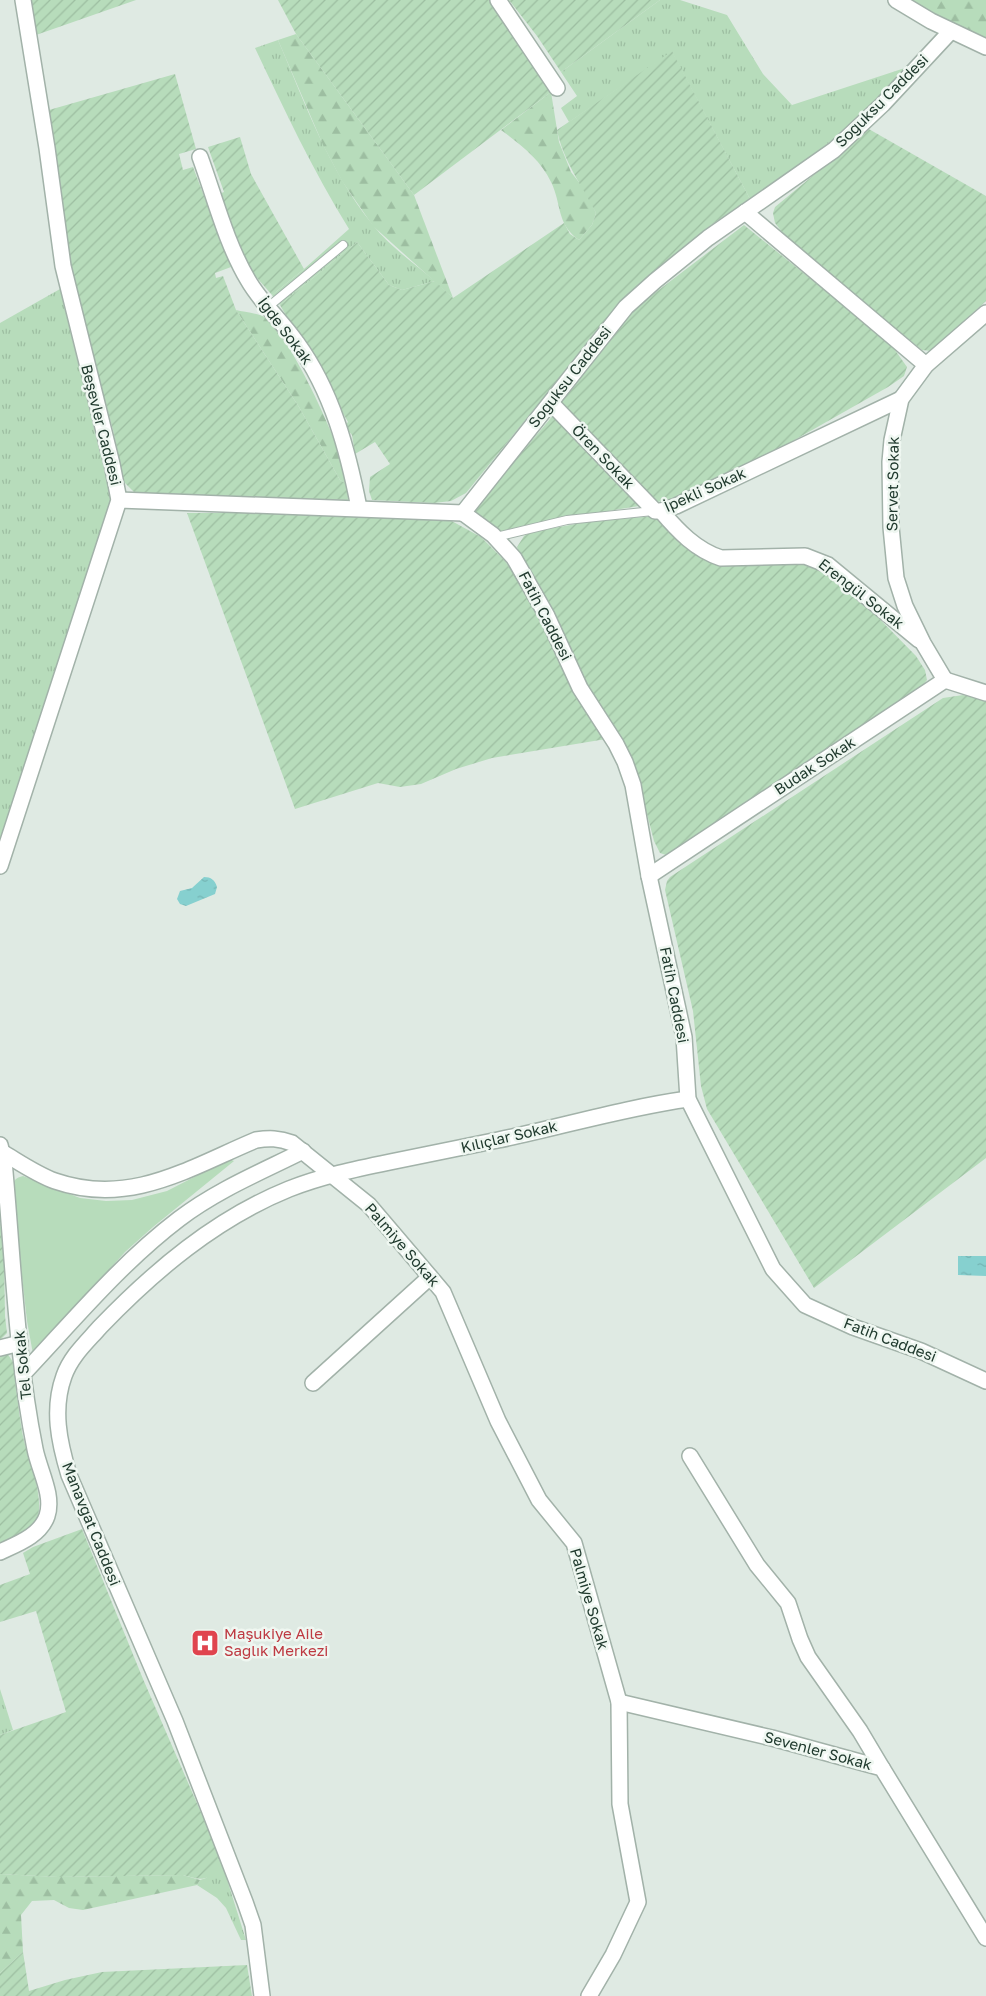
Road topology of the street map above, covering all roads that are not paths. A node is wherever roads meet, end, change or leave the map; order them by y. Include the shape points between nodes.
1 (24, 0) edge
2 (498, 0) edge
3 (896, 0) edge
4 (950, 31) junction
5 (986, 47) edge
6 (557, 88) dead end
7 (200, 157) dead end
8 (745, 212) junction
9 (343, 244) dead end
10 (268, 306) junction
11 (986, 313) edge
12 (926, 365) junction
13 (901, 399) junction
14 (551, 403) junction
15 (119, 500) junction
16 (359, 508) junction
17 (658, 511) junction
18 (463, 513) junction
19 (496, 537) junction
20 (923, 643) junction
21 (945, 680) junction
22 (986, 693) edge
23 (0, 866) edge
24 (649, 876) junction
25 (688, 1099) junction
26 (1, 1148) edge
27 (303, 1151) junction
28 (330, 1175) junction
29 (430, 1277) junction
30 (20, 1343) junction
31 (0, 1348) edge
32 (23, 1374) junction
33 (986, 1381) edge
34 (314, 1383) dead end
35 (690, 1456) dead end
36 (0, 1552) edge
37 (619, 1702) junction
38 (882, 1768) junction
39 (986, 1938) edge
40 (262, 1996) edge
41 (589, 1996) edge

1 - 15 street, Beşevler Caddesi via 63,266
2 - 6 street
3 - 4 street
4 - 5 street
4 - 8 street, Soğuksu Caddesi via 861,126 806,170
7 - 10 street, İğde Sokak via 236,257 255,291
8 - 12 street
8 - 14 street, Soğuksu Caddesi via 674,265 626,307
9 - 10 lane
10 - 16 street, İğde Sokak via 299,344 327,398 351,465
11 - 12 street, Servet Sokak
12 - 13 street, Servet Sokak
13 - 17 street, İpekli Sokak via 676,506
13 - 20 street, Servet Sokak via 890,462 893,551 896,578 905,606
14 - 17 street, Ören Sokak
14 - 18 street, Soğuksu Caddesi
15 - 16 street
15 - 23 street, Beşevler Caddesi
16 - 18 street
17 - 19 lane, İpekli Sokak via 567,520
17 - 20 street, Erengül Sokak via 704,551 721,558 815,558 828,565
18 - 19 street, Fatih Caddesi
19 - 24 street, Fatih Caddesi via 514,558 547,616 580,688 625,762 633,785
20 - 21 street, Servet Sokak
21 - 22 street
21 - 24 street, Budak Sokak
24 - 25 street, Fatih Caddesi via 684,1037
25 - 28 street, Kılıçlar Sokak via 650,1104
25 - 33 street, Fatih Caddesi via 773,1269 805,1305
26 - 27 street via 34,1172 55,1181 103,1190 152,1184 256,1140 282,1139
26 - 30 street, Tel Sokak
27 - 28 street
27 - 32 street via 226,1188 157,1236
28 - 29 street, Palmiye Sokak via 369,1205
28 - 40 street, Manavgat Caddesi via 286,1190 248,1210 200,1239 148,1279 72,1359 64,1375 57,1410 58,1432 69,1475 175,1722 253,1925
29 - 34 street
29 - 37 street, Palmiye Sokak via 443,1292 498,1421 539,1500 574,1543
30 - 31 street
30 - 32 street, Tel Sokak
32 - 36 street, Tel Sokak via 49,1505 38,1530 19,1544
35 - 38 street via 757,1566 788,1603 808,1657
37 - 38 street, Sevenler Sokak
37 - 41 street, Palmiye Sokak via 620,1804 638,1902 614,1955
38 - 39 street, Sevenler Sokak

